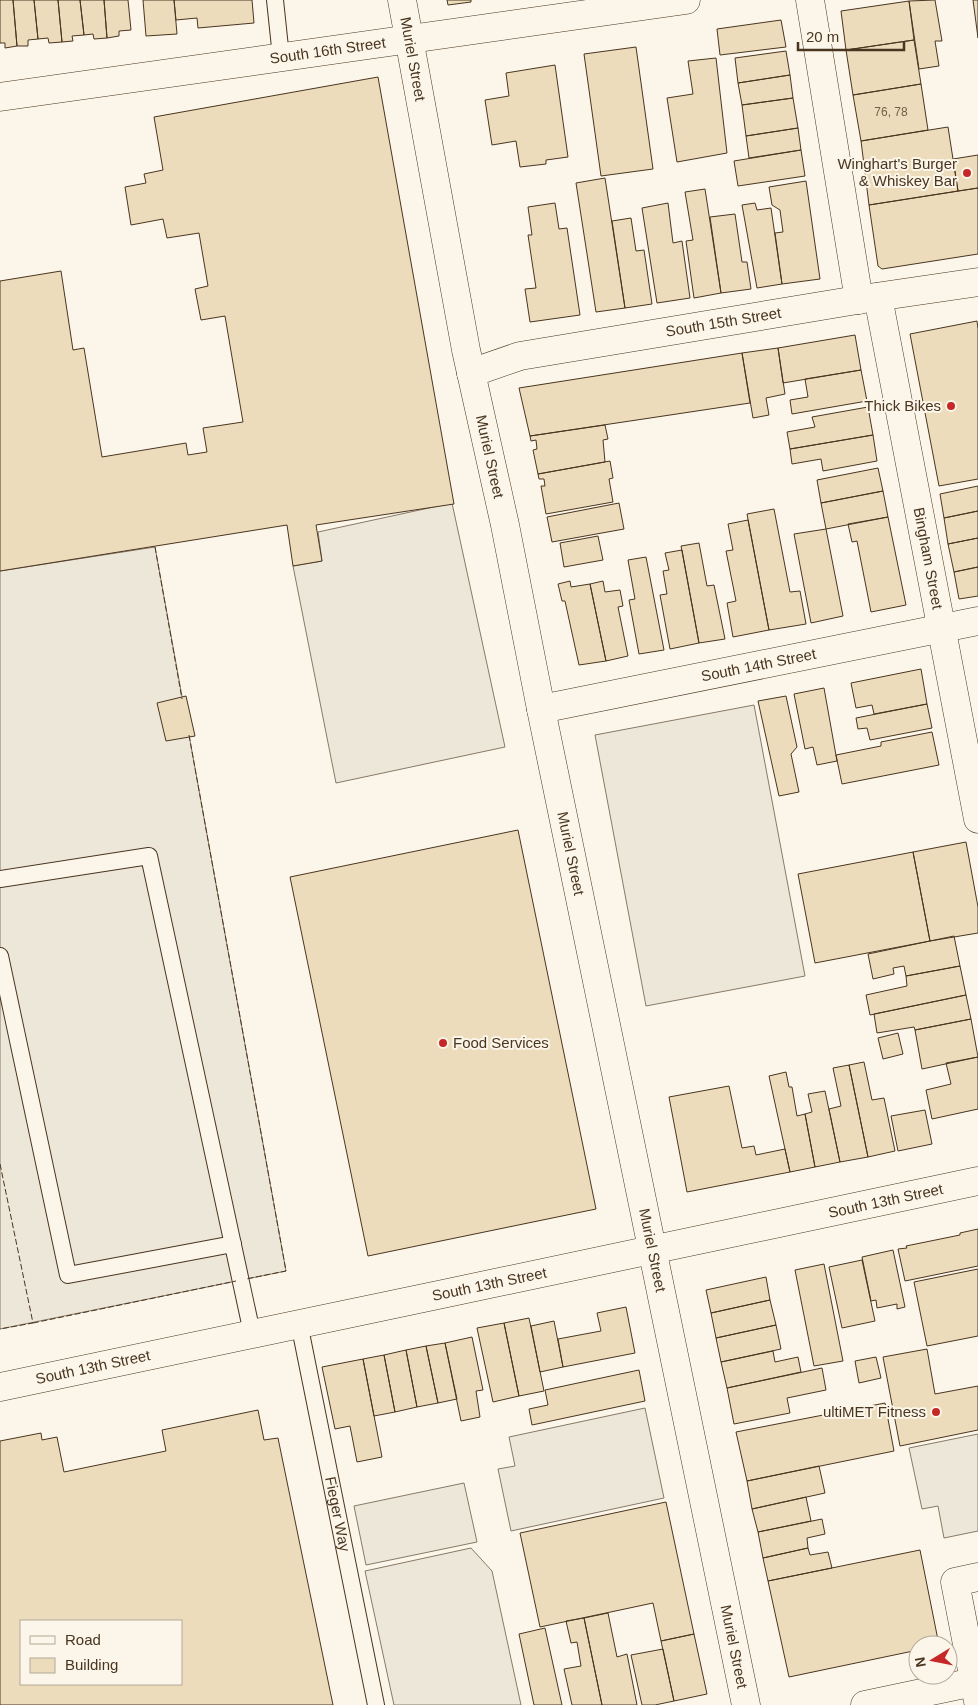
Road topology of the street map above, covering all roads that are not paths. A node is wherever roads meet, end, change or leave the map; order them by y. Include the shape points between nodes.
1 (275, 0) edge
2 (402, 0) edge
3 (686, 0) edge
4 (810, 0) edge
5 (408, 38) junction
6 (281, 57) junction
7 (0, 97) edge
8 (978, 282) edge
9 (868, 299) junction
10 (471, 373) junction
11 (978, 621) edge
12 (941, 627) junction
13 (541, 709) junction
14 (978, 819) edge
15 (0, 879) edge
16 (0, 956) edge
17 (978, 1182) edge
18 (234, 1244) junction
19 (653, 1252) junction
20 (299, 1323) junction
21 (252, 1333) junction
22 (0, 1388) edge
23 (978, 1577) edge
24 (976, 1692) edge
25 (376, 1705) edge
26 (746, 1705) edge
27 (864, 1705) edge

1 - 6 lane
2 - 5 street, Muriel Street
3 - 5 street, South 16th Street
4 - 9 street, Bingham Street
5 - 6 street, South 16th Street
5 - 10 street, Muriel Street
6 - 7 street, South 16th Street
8 - 9 street, South 15th Street
9 - 10 street, South 15th Street via 520,356
9 - 12 street, Bingham Street
10 - 13 street, Muriel Street
11 - 12 street, South 14th Street
12 - 13 street, South 14th Street
12 - 14 street, Bingham Street
13 - 19 street, Muriel Street
15 - 18 lane via 149,856
16 - 18 lane via 68,1275
17 - 19 street, South 13th Street
18 - 21 lane
19 - 20 street, South 13th Street
19 - 26 street, Muriel Street
20 - 21 street, South 13th Street
20 - 25 lane, Fieger Way
21 - 22 street, South 13th Street
23 - 24 street via 955,1582
24 - 27 street

